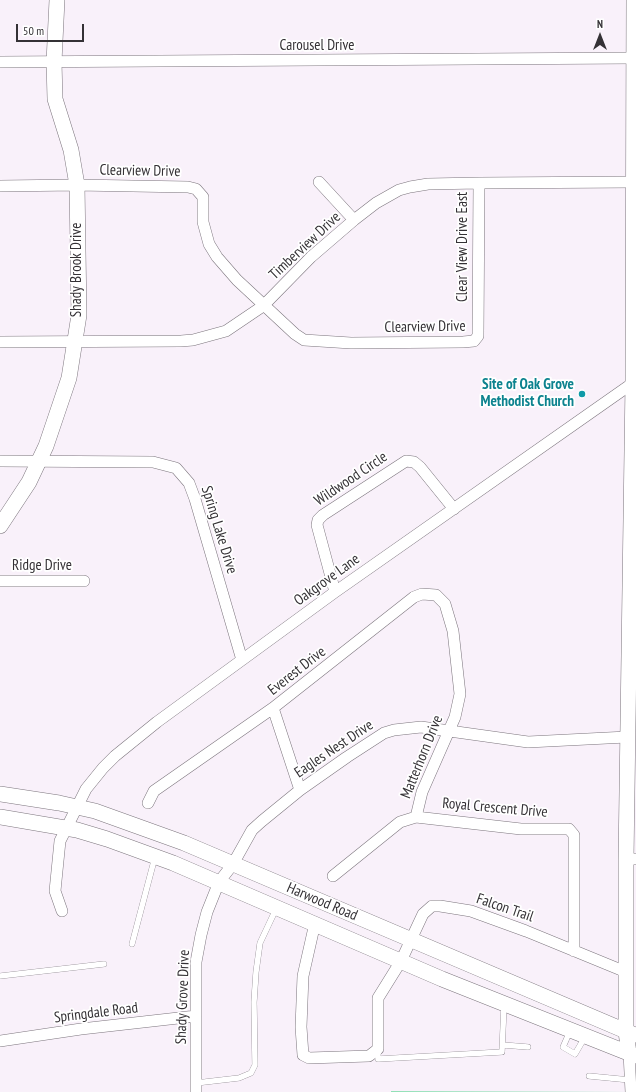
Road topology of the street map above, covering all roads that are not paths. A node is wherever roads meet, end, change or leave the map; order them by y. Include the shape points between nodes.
1 (57, 0) edge
2 (635, 9) edge
3 (634, 58) junction
4 (0, 62) edge
5 (54, 62) junction
6 (319, 182) dead end
7 (634, 182) junction
8 (479, 183) junction
9 (77, 185) junction
10 (0, 186) edge
11 (354, 220) junction
12 (635, 259) edge
13 (263, 306) junction
14 (478, 336) joint
15 (0, 342) edge
16 (74, 342) junction
17 (633, 383) junction
18 (0, 461) edge
19 (39, 462) junction
20 (454, 509) junction
21 (0, 526) edge
22 (0, 581) edge
23 (84, 581) dead end
24 (335, 592) junction
25 (453, 631) joint
26 (242, 660) junction
27 (632, 669) edge
28 (273, 708) junction
29 (448, 731) junction
30 (627, 737) junction
31 (631, 768) edge
32 (300, 790) junction
33 (0, 794) edge
34 (148, 803) dead end
35 (76, 807) junction
36 (416, 817) junction
37 (0, 818) edge
38 (66, 828) junction
39 (156, 856) junction
40 (631, 859) edge
41 (232, 864) junction
42 (333, 876) dead end
43 (219, 882) junction
44 (277, 907) junction
45 (62, 911) dead end
46 (315, 923) junction
47 (411, 940) junction
48 (132, 944) dead end
49 (574, 950) junction
50 (401, 961) junction
51 (104, 964) dead end
52 (626, 972) junction
53 (0, 976) edge
54 (504, 1004) junction
55 (196, 1016) junction
56 (631, 1033) edge
57 (0, 1041) edge
58 (503, 1045) junction
59 (528, 1047) dead end
60 (378, 1049) junction
61 (633, 1054) edge
62 (589, 1076) dead end
63 (630, 1080) junction
64 (196, 1088) edge
65 (631, 1092) edge

1 - 5 street, Shady Brook Drive
2 - 3 street
3 - 5 street, Carousel Drive
3 - 7 street
4 - 5 street, Carousel Drive
5 - 9 street, Shady Brook Drive via 55,99 71,150
6 - 11 street
7 - 8 street, Timberview Drive
7 - 12 street
8 - 11 street, Timberview Drive via 428,184 399,190
8 - 14 street, Clear View Drive East
9 - 10 street, Clearview Drive
9 - 13 street, Clearview Drive via 196,189 203,197 203,222 209,244 227,268
9 - 16 street, Shady Brook Drive via 79,315
11 - 13 street, Timberview Drive via 311,257
12 - 17 street
13 - 14 street, Clearview Drive via 304,340 351,343 464,342 474,341
13 - 16 street, Timberview Drive via 226,330 193,340
15 - 16 street, Timberview Drive
16 - 19 street, Shady Brook Drive via 69,378
17 - 20 street, Oakgrove Lane
17 - 27 street
18 - 19 street, Spring Lake Drive
19 - 21 street, Shady Brook Drive
19 - 26 street, Spring Lake Drive via 153,462 176,468 189,483 195,499
20 - 24 street, Oakgrove Lane
20 - 24 street, Wildwood Circle via 420,467 414,462 406,461 323,515 317,525
22 - 23 street, Ridge Drive
24 - 26 street, Oakgrove Lane
25 - 28 street, Everest Drive via 441,599 436,595 422,594 414,597
25 - 29 street, Matterhorn Drive via 460,694 458,709
26 - 35 street, Oakgrove Lane via 115,756 102,768
27 - 30 street
28 - 32 street
28 - 34 street, Everest Drive via 154,791
29 - 30 street, Eagles Nest Drive via 528,742
29 - 32 street, Eagles Nest Drive via 405,728 384,733
29 - 36 street, Matterhorn Drive via 422,792
30 - 31 street
31 - 40 street
32 - 41 street, Eagles Nest Drive via 252,830
33 - 35 street, Harwood Road
35 - 38 street, Oakgrove Lane
35 - 41 street, Harwood Road via 139,826
36 - 42 street, Matterhorn Drive via 400,822
36 - 49 street, Royal Crescent Drive via 521,828 569,829 574,836
37 - 38 street, Harwood Road
38 - 39 street, Harwood Road
38 - 45 street, Oakgrove Lane via 60,841 55,891
39 - 43 street, Harwood Road
39 - 48 lane
40 - 52 street
41 - 43 street, Eagles Nest Drive
41 - 47 street, Harwood Road
43 - 44 street, Harwood Road
43 - 55 street, Shady Grove Drive via 207,912 196,962
44 - 46 street, Harwood Road
44 - 64 lane via 260,943 254,1002 255,1065 251,1073 239,1078
46 - 50 street, Harwood Road
46 - 60 street via 302,976 303,1055 309,1058 369,1056
47 - 49 street, Falcon Trail via 423,914 432,906 440,906 472,911
47 - 50 street, Falcon Trail
47 - 56 street, Harwood Road
49 - 52 street, Falcon Trail
50 - 54 street, Harwood Road
50 - 60 street, Falcon Trail via 378,998
51 - 53 lane
52 - 56 street
54 - 58 lane
54 - 61 street, Harwood Road
55 - 57 street, Springdale Road
55 - 64 street, Shady Grove Drive
56 - 61 street
58 - 59 lane
58 - 60 lane via 502,1052 378,1059
61 - 63 street
62 - 63 lane
63 - 65 street

